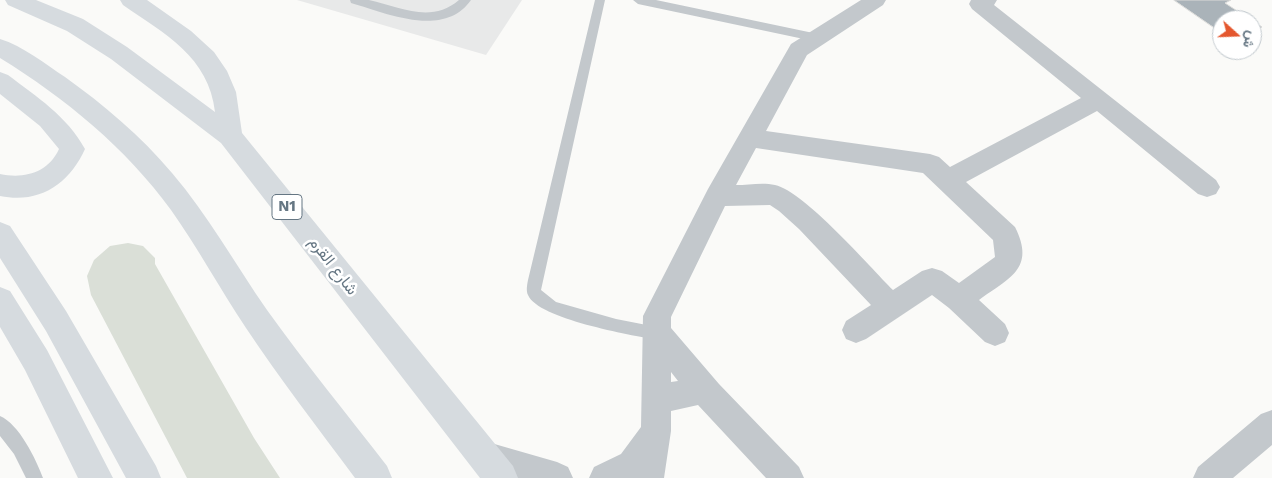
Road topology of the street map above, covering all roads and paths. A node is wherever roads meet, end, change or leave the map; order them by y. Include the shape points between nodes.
1 (16, 0) edge
2 (131, 0) edge
3 (355, 0) edge
4 (466, 0) edge
5 (600, 0) edge
6 (638, 0) edge
7 (876, 0) edge
8 (987, 0) edge
9 (818, 38) junction
10 (0, 47) edge
11 (0, 81) edge
12 (1098, 100) junction
13 (230, 136) junction
14 (750, 138) junction
15 (947, 180) junction
16 (0, 186) edge
17 (1207, 187) dead end
18 (717, 196) junction
19 (0, 234) edge
20 (959, 299) junction
21 (0, 300) edge
22 (891, 307) junction
23 (856, 330) dead end
24 (657, 332) junction
25 (995, 334) dead end
26 (704, 389) junction
27 (657, 400) junction
28 (0, 424) edge
29 (1272, 425) edge
30 (656, 431) junction
31 (492, 468) edge
32 (35, 478) edge
33 (96, 478) edge
34 (144, 478) edge
35 (374, 478) edge
36 (557, 478) edge
37 (605, 478) edge
38 (648, 478) edge
39 (788, 478) edge
40 (1208, 478) edge

1 - 13 main road, شارع القرم / N1 via 75,25
2 - 13 main road via 185,37 207,59 222,87
3 - 4 lane via 419,17 443,15
5 - 24 lane via 534,292 552,307 616,326
6 - 9 lane
7 - 9 street
8 - 12 street via 979,4
9 - 14 street via 799,50
10 - 35 main road via 33,66 107,124 149,164 180,201 268,335
11 - 16 main road via 43,113 65,136 72,149 68,159 42,182 22,188
12 - 15 street
12 - 17 street
13 - 31 main road, شارع القرم / N1
14 - 15 street via 930,164
14 - 18 street
15 - 20 street via 1006,235 1009,262
18 - 22 street via 774,195 808,221
18 - 24 street via 657,316
19 - 34 main road via 56,320
20 - 22 street via 932,280
20 - 25 street
21 - 33 main road via 36,360
22 - 23 street
24 - 26 street
24 - 27 street
26 - 27 street
26 - 39 street
27 - 30 street
28 - 32 lane via 20,448
29 - 40 street
30 - 37 street via 632,465
30 - 38 street
31 - 36 street

